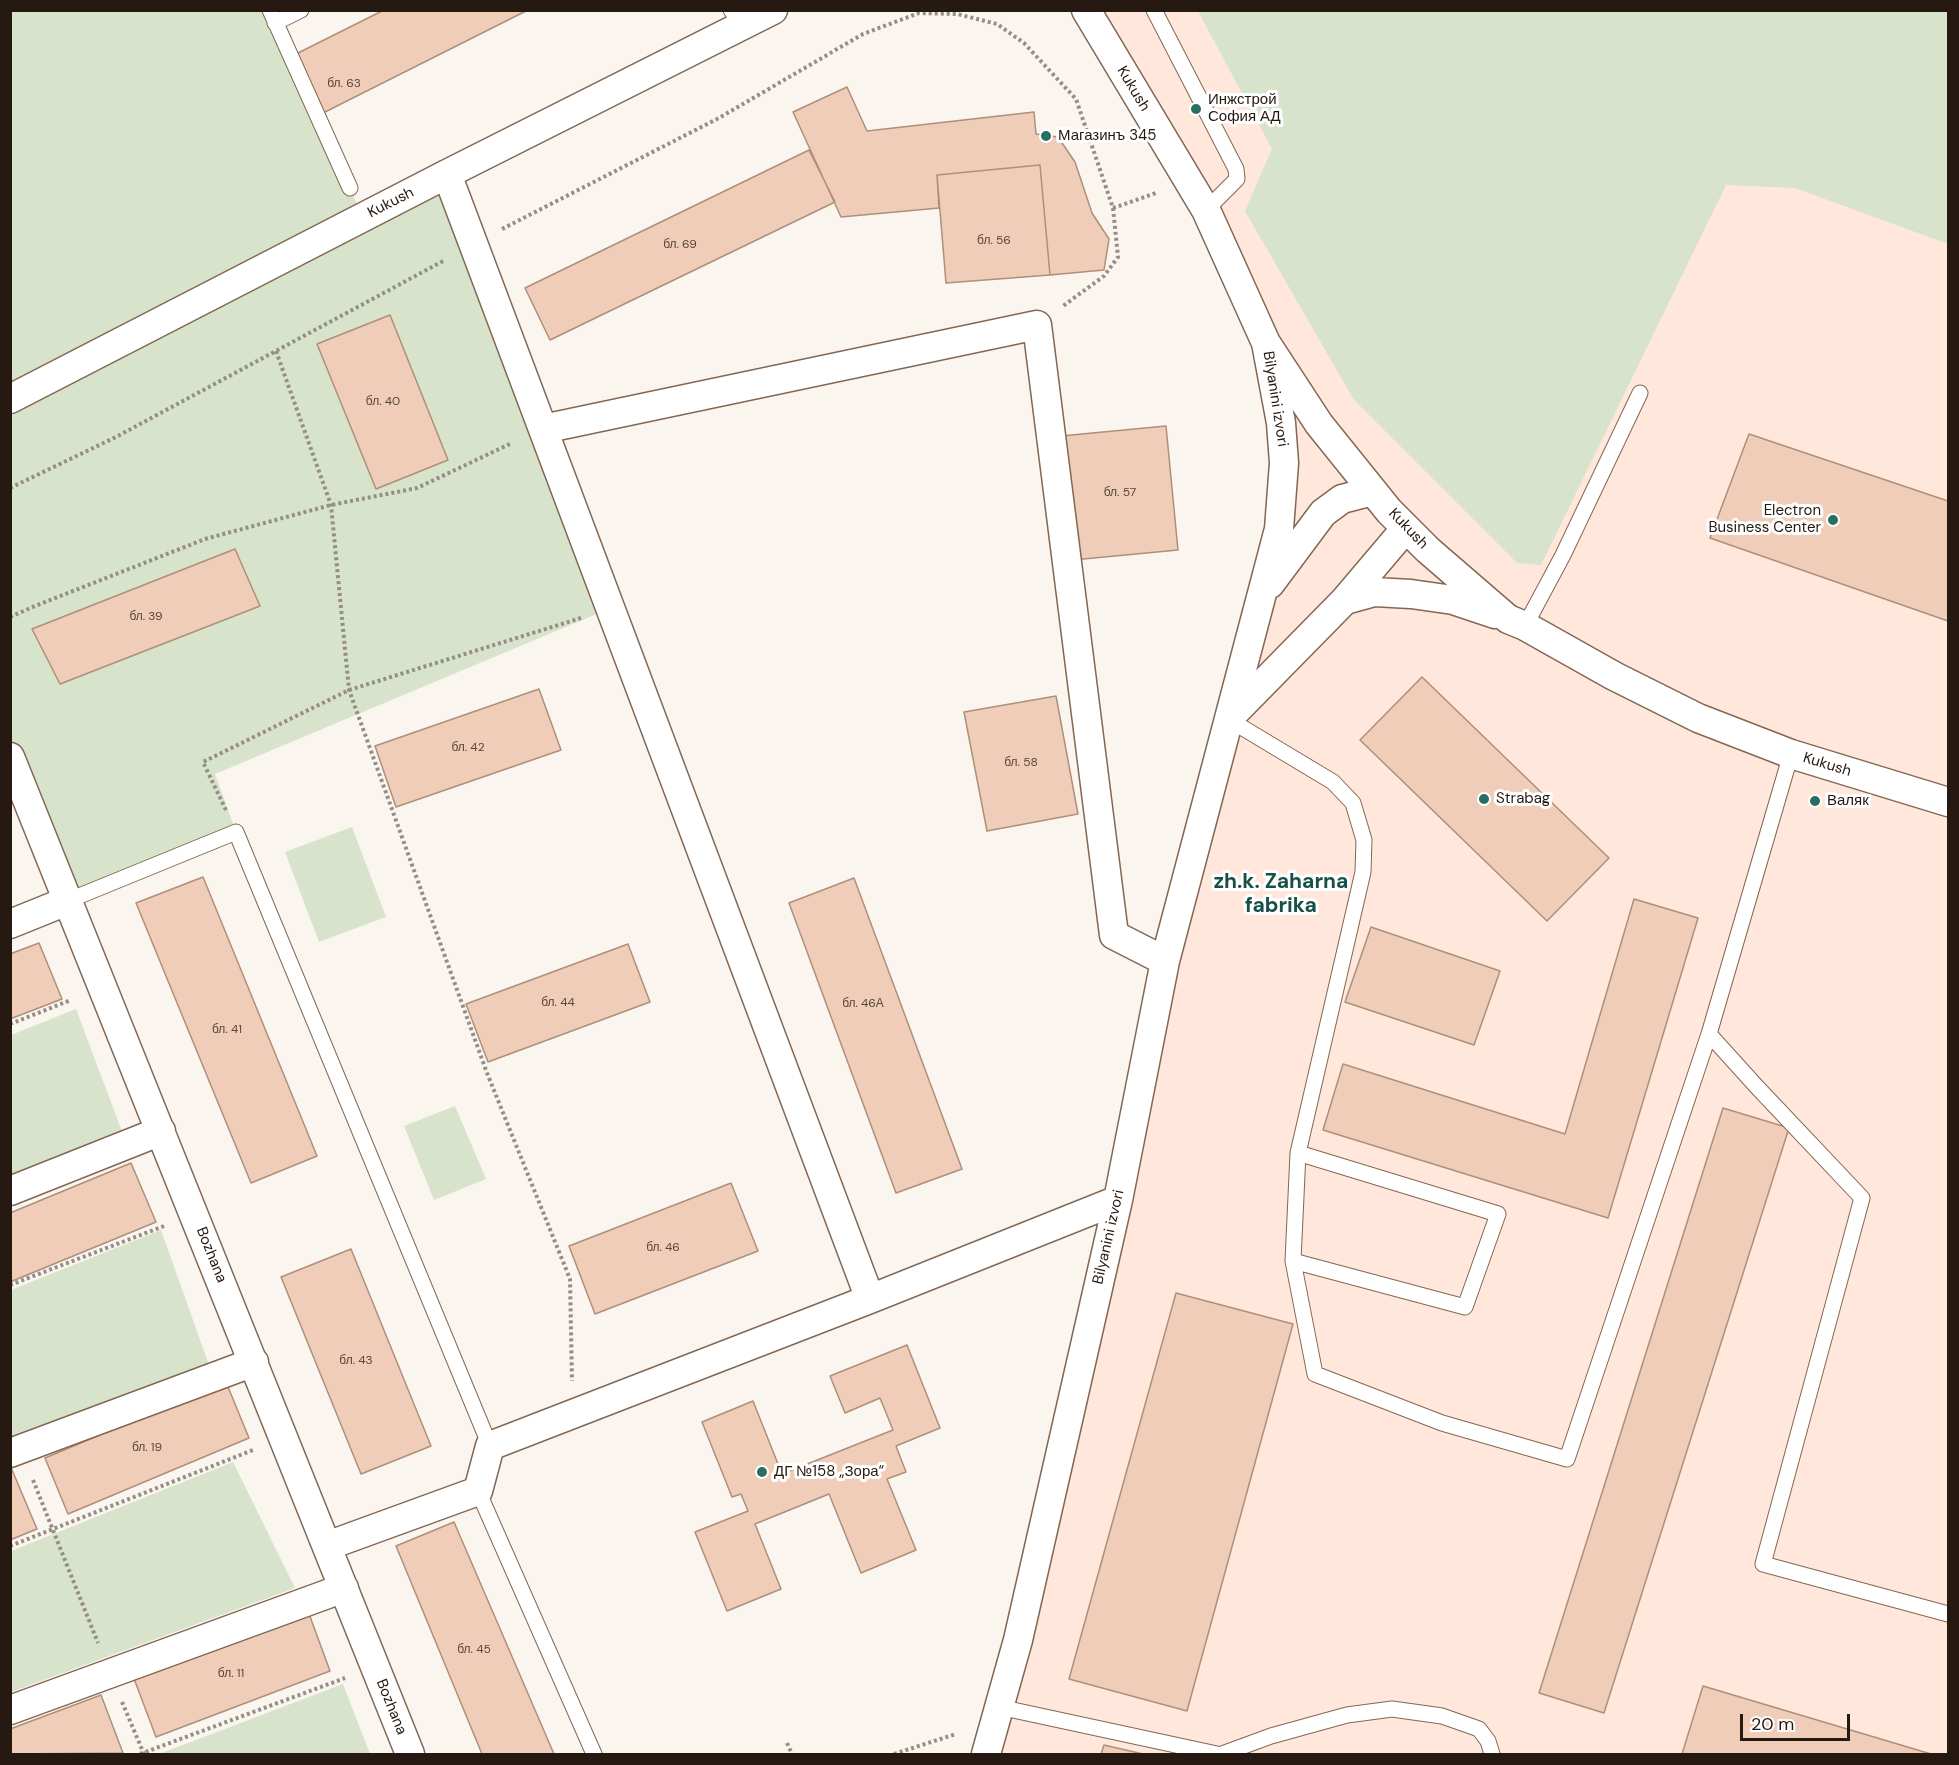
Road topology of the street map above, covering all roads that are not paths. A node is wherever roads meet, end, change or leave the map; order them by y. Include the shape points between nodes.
1 (301, 10) edge
2 (773, 10) edge
3 (1086, 10) edge
4 (1154, 10) edge
5 (272, 17) edge
6 (736, 18) edge
7 (447, 174) junction
8 (350, 188) dead end
9 (1206, 210) junction
10 (1266, 343) junction
11 (1640, 393) dead end
12 (10, 399) edge
13 (543, 429) junction
14 (1373, 491) junction
15 (1406, 528) junction
16 (1262, 596) junction
17 (1345, 600) junction
18 (1517, 622) junction
19 (1228, 719) junction
20 (1791, 754) junction
21 (10, 757) edge
22 (1948, 802) edge
23 (68, 901) junction
24 (10, 924) edge
25 (1164, 961) junction
26 (1709, 1034) junction
27 (161, 1131) junction
28 (1298, 1153) junction
29 (10, 1191) edge
30 (1118, 1200) junction
31 (1293, 1261) junction
32 (870, 1299) junction
33 (254, 1362) junction
34 (490, 1446) junction
35 (15, 1451) edge
36 (478, 1491) junction
37 (327, 1546) junction
38 (344, 1588) junction
39 (1948, 1614) edge
40 (10, 1710) edge
41 (997, 1714) junction
42 (410, 1755) edge
43 (594, 1755) edge
44 (986, 1755) edge
45 (1217, 1755) edge
46 (1222, 1755) edge
47 (1492, 1755) edge

1 - 5 lane
2 - 6 street, Kukush
3 - 9 street, Kukush
4 - 9 lane via 1236,169 1237,179
5 - 8 lane
6 - 7 street, Kukush
7 - 12 street, Kukush
7 - 13 street
9 - 10 street, Kukush
10 - 14 street, Kukush via 1319,424
10 - 16 street, Bilyanini izvori via 1284,463 1279,529
11 - 18 lane via 1563,555
13 - 25 street via 1036,326 1114,935
13 - 32 street
14 - 15 street, Kukush
14 - 16 street, Bilyanini izvori via 1342,499 1323,513
15 - 17 street, Bilyanini izvori
15 - 18 street, Kukush
16 - 19 street, Bilyanini izvori
17 - 18 street via 1374,592 1410,594 1453,600
17 - 19 street, Bilyanini izvori
18 - 20 street, Kukush via 1698,718
19 - 25 street, Bilyanini izvori
19 - 28 lane via 1333,783 1353,803 1364,840 1363,872
20 - 22 street, Kukush
20 - 26 lane
21 - 23 street, Bozhana
23 - 24 street
23 - 27 street, Bozhana
23 - 34 lane via 236,832
25 - 30 street, Bilyanini izvori
26 - 31 lane via 1567,1459 1442,1423 1315,1374
26 - 39 lane via 1862,1198 1763,1564
27 - 29 street
27 - 33 street, Bozhana
28 - 31 lane
28 - 31 lane via 1498,1214 1465,1307
30 - 32 street
30 - 41 street, Bilyanini izvori
32 - 34 street
33 - 35 street
33 - 37 street, Bozhana
34 - 36 street
36 - 37 street
36 - 43 lane
37 - 38 street, Bozhana
38 - 40 street
38 - 42 street, Bozhana
41 - 44 street, Bilyanini izvori
41 - 45 lane
46 - 47 lane via 1271,1736 1347,1715 1392,1709 1443,1716 1479,1729

